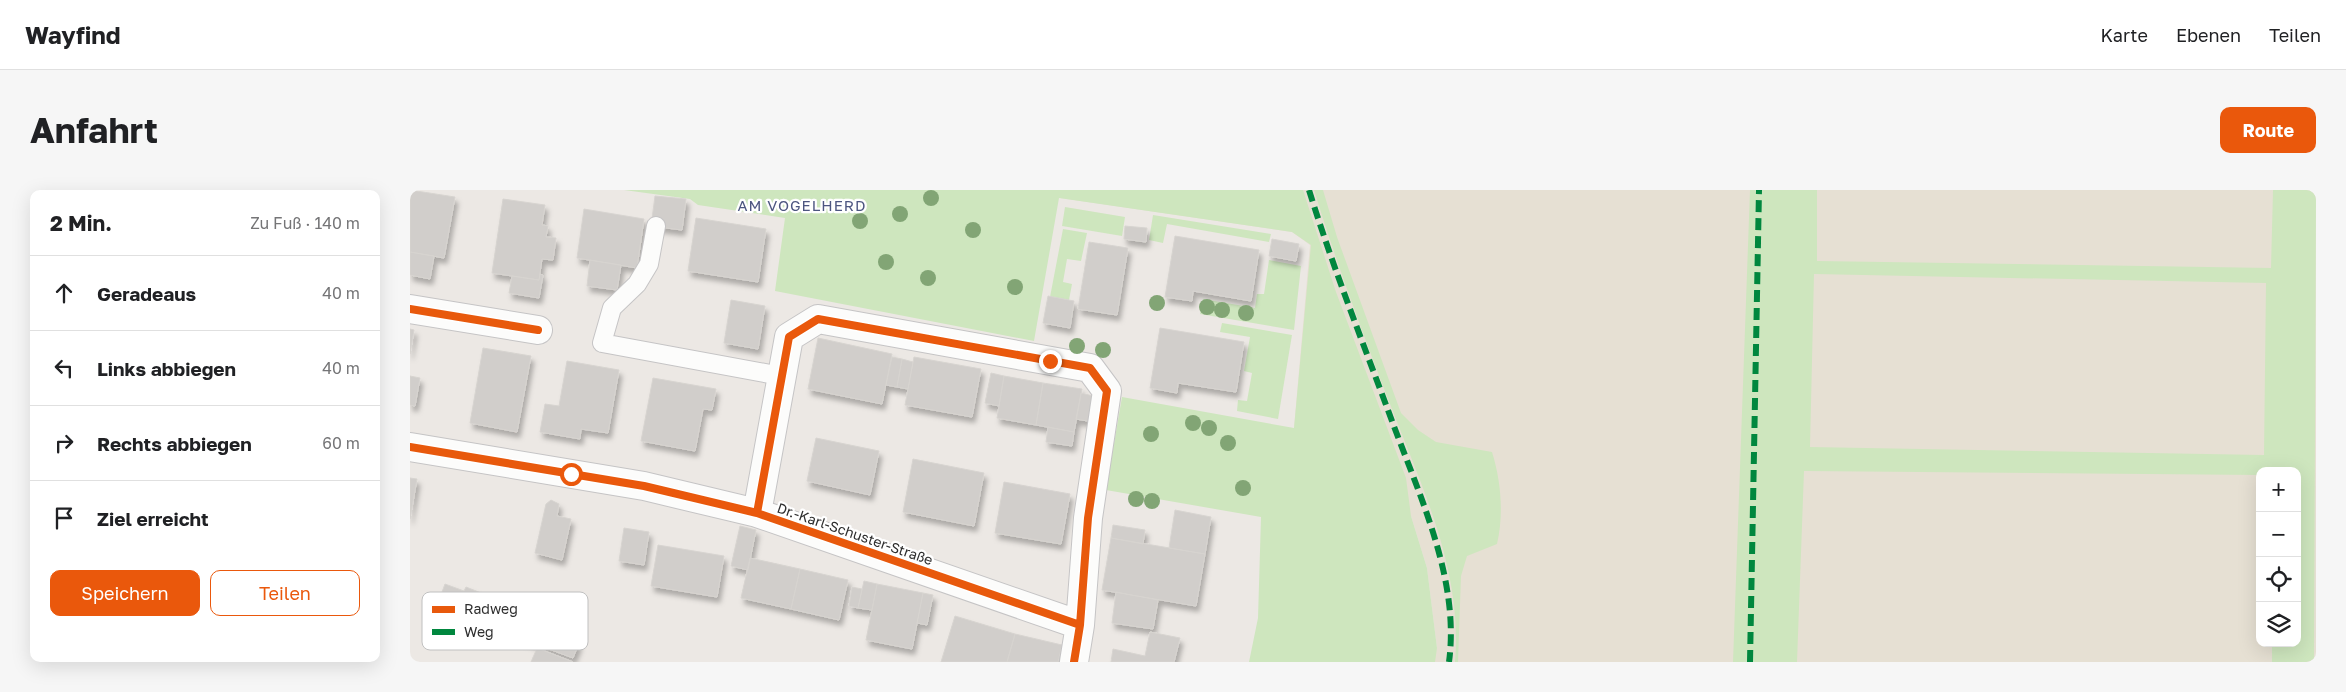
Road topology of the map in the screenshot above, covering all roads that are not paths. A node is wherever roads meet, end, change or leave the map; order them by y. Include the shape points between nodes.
1 (656, 226) dead end
2 (410, 309) edge
3 (538, 330) dead end
4 (780, 376) junction
5 (410, 447) edge
6 (757, 513) junction
7 (1080, 625) junction
8 (1074, 662) edge

1 - 4 lane via 649,264 637,284 612,308 602,343
2 - 3 street
4 - 6 street
4 - 7 street via 789,337 818,319 1090,368 1107,391 1088,518
5 - 6 street, Dr.-Karl-Schuster-Straße via 644,486
6 - 7 street, Dr.-Karl-Schuster-Straße
7 - 8 street

